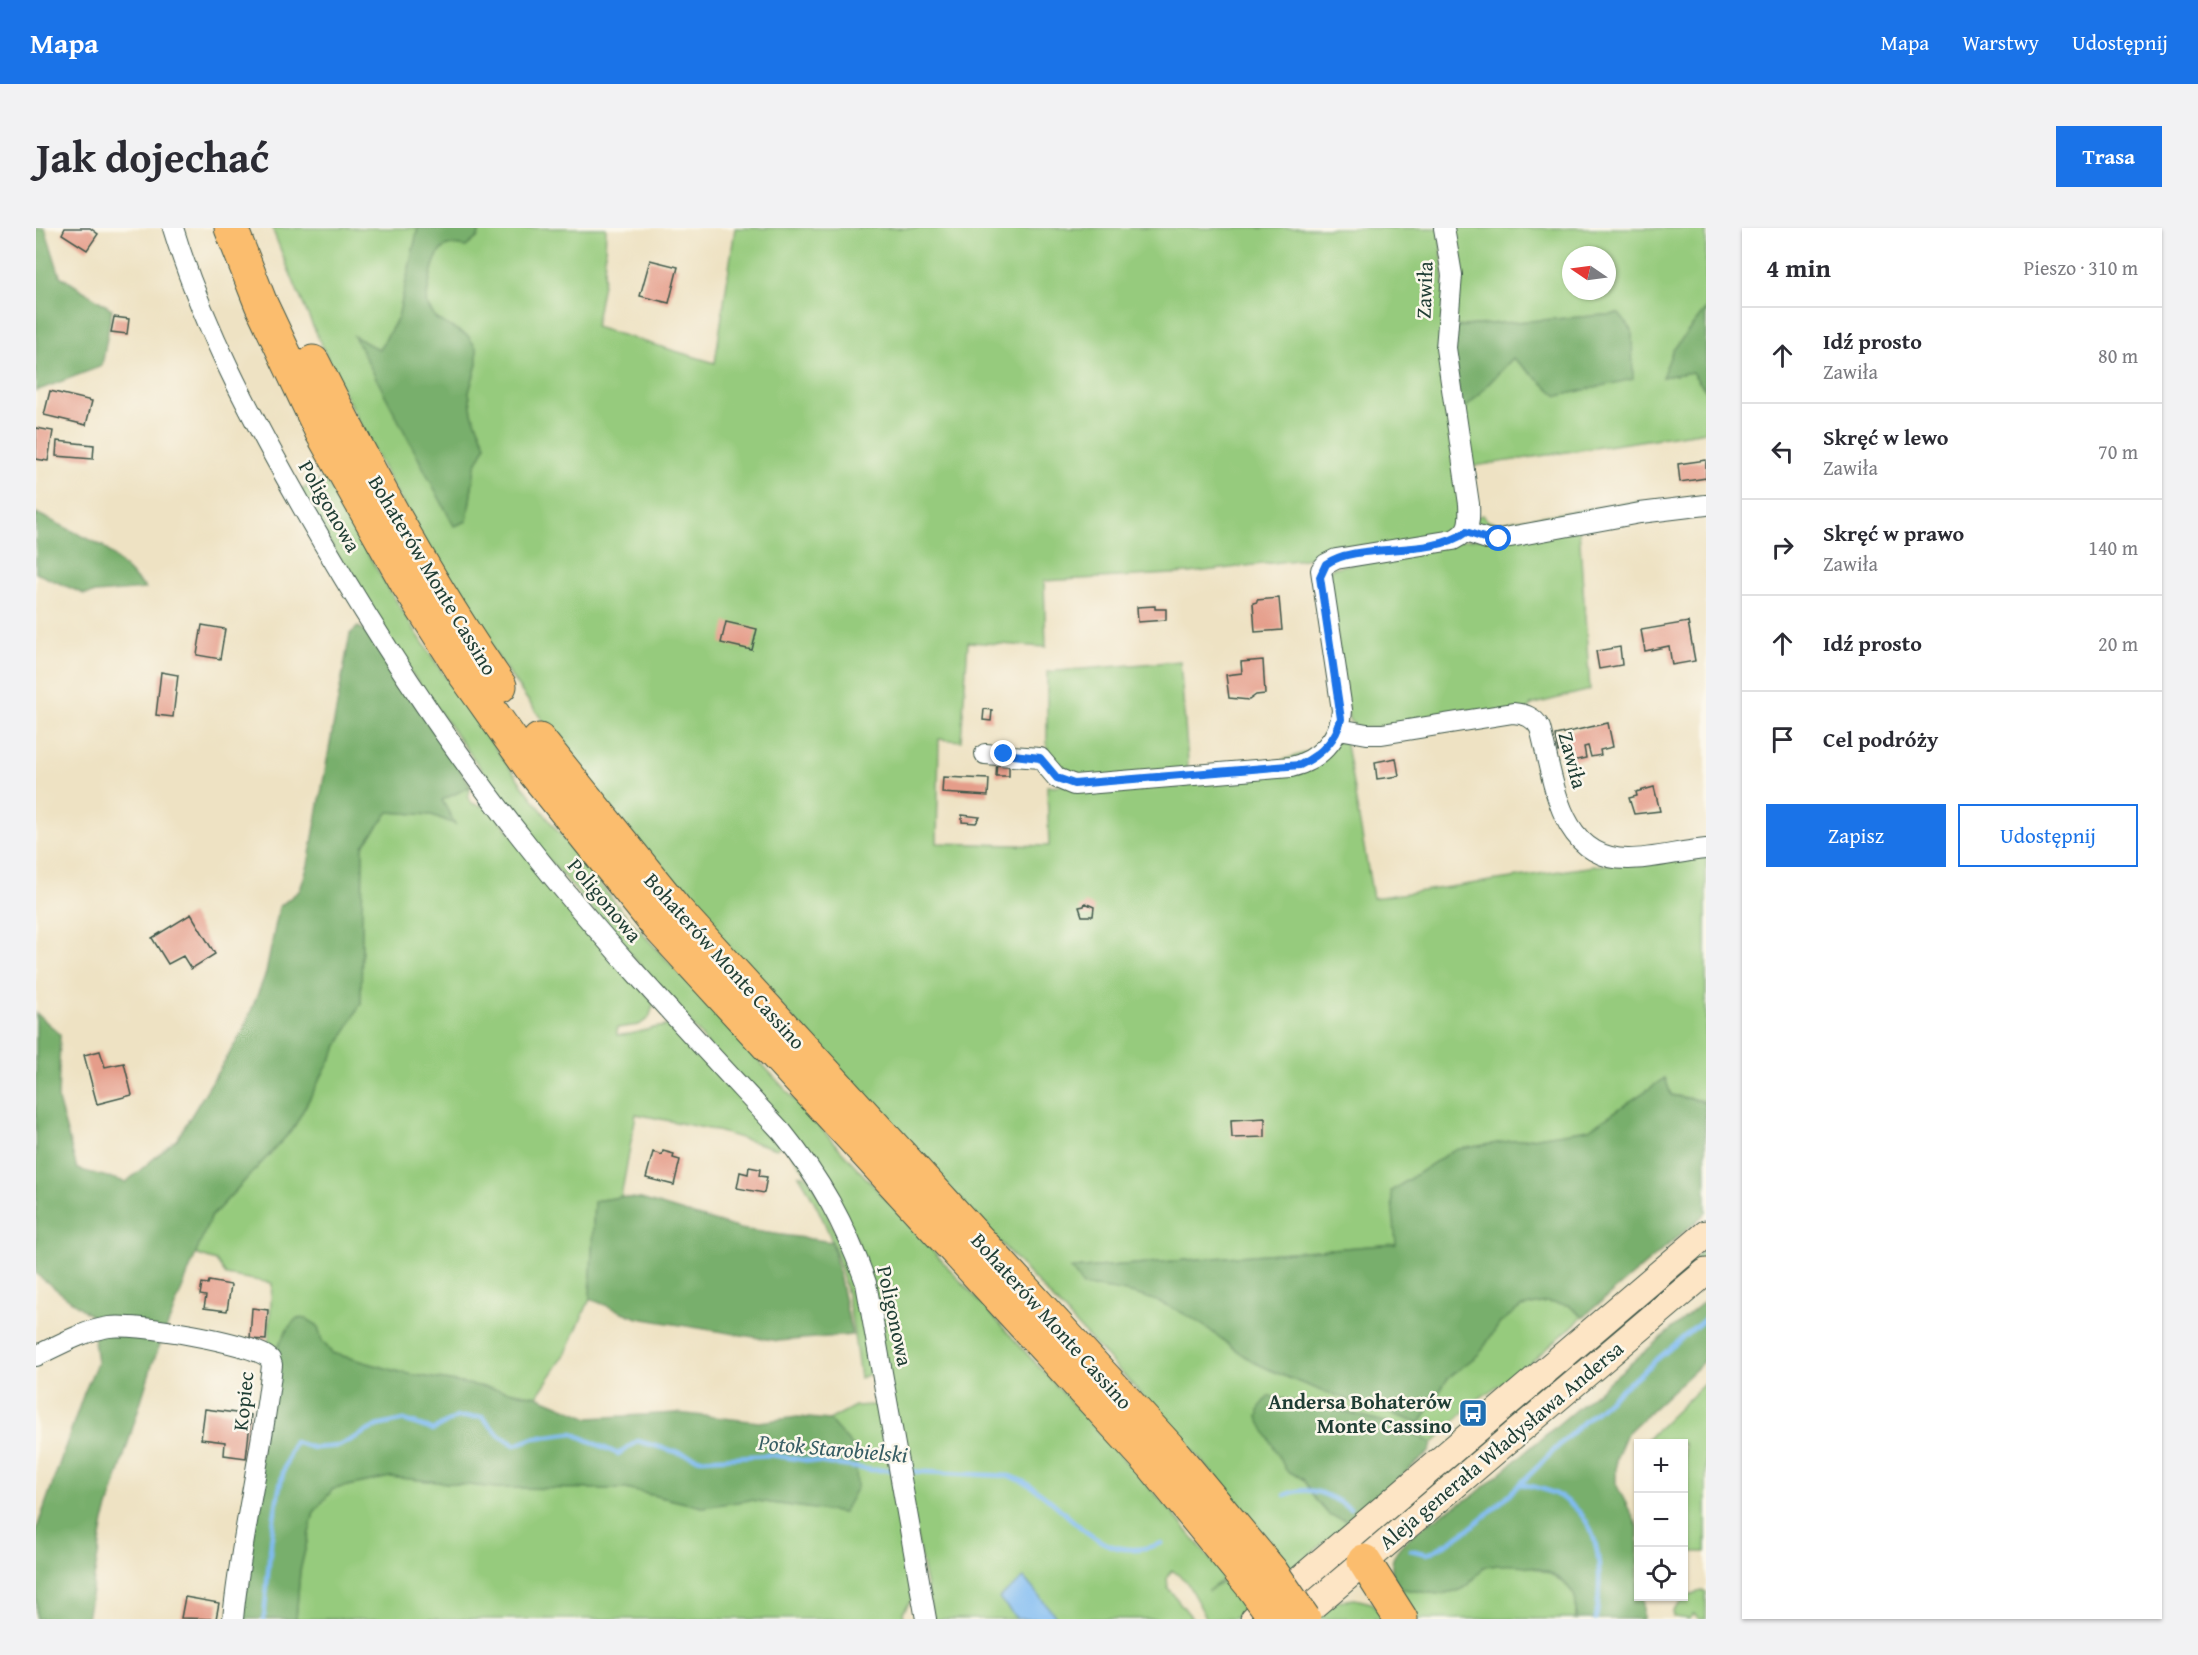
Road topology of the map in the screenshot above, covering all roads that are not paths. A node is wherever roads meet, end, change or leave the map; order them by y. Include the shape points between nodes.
1 (173, 228) edge
2 (231, 228) edge
3 (254, 228) edge
4 (1444, 228) edge
5 (1706, 504) edge
6 (1466, 532) junction
7 (1339, 729) junction
8 (985, 754) dead end
9 (1706, 849) edge
10 (1706, 1234) edge
11 (1706, 1272) edge
12 (36, 1356) edge
13 (1355, 1551) junction
14 (1260, 1593) edge
15 (233, 1619) edge
16 (926, 1619) edge
17 (1276, 1619) edge
18 (1297, 1619) edge
19 (1305, 1619) edge
20 (1401, 1619) edge

1 - 16 street, Poligonowa via 212,333 250,414 355,599 440,728 530,849 782,1132 832,1202 866,1283
2 - 14 highway, Bohaterów Monte Cassino via 261,304 322,433 406,582 534,772 657,925 1152,1464
3 - 14 highway, Bohaterów Monte Cassino via 279,294 345,425 425,567 481,657 551,757 677,911 1168,1447
4 - 6 street, Zawiła via 1452,275 1446,348 1469,504
5 - 6 street via 1499,539
6 - 7 street via 1441,543 1336,559 1321,570 1342,710
7 - 8 street via 1317,755 1291,767 1074,784 1057,778 1040,758
7 - 9 street, Zawiła via 1382,734 1513,713 1525,715 1540,728 1569,827 1586,846 1607,856 1631,859
10 - 13 main road, Aleja generała Władysława Andersa
11 - 13 main road, Aleja generała Władysława Andersa
12 - 15 street, Kopiec via 96,1330 129,1326 248,1347 270,1359 264,1435 242,1541
13 - 14 main road, Aleja generała Władysława Andersa
13 - 18 main road, Aleja generała Władysława Andersa
13 - 20 highway
14 - 17 highway, Bohaterów Monte Cassino, bridge
14 - 19 highway, Bohaterów Monte Cassino, bridge

